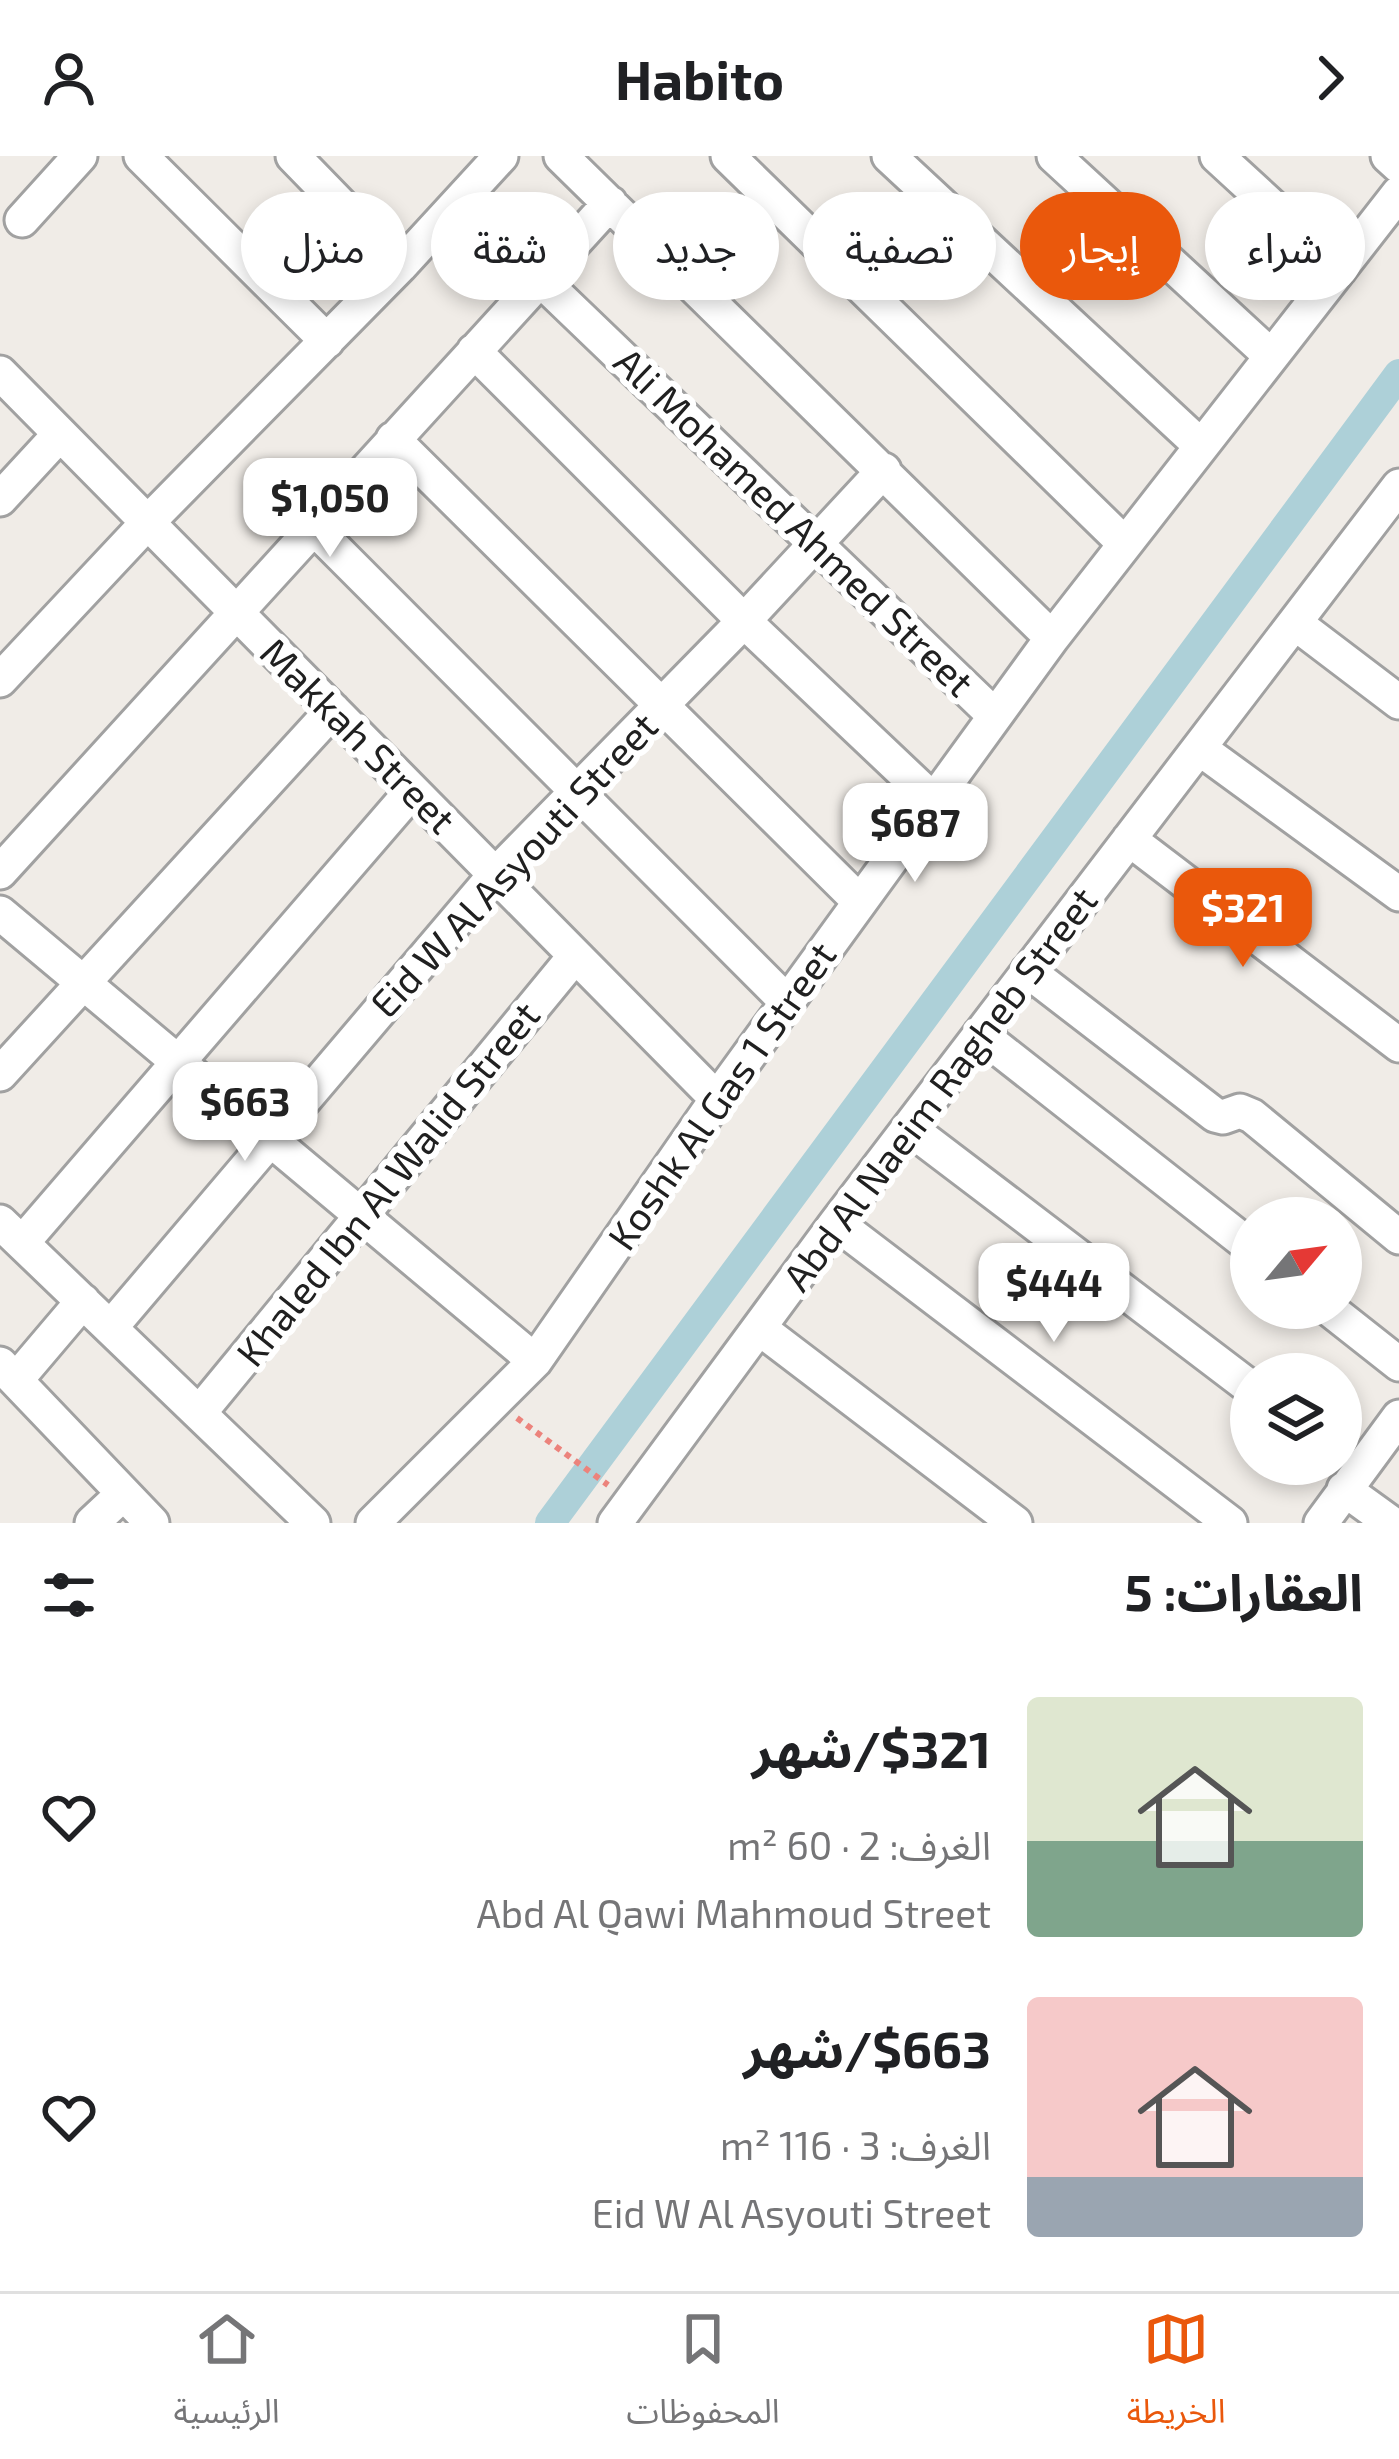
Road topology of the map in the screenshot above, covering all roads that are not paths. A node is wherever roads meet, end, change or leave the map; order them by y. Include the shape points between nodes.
1 (80, 156) edge
2 (141, 156) edge
3 (293, 156) edge
4 (501, 156) edge
5 (561, 156) edge
6 (728, 156) edge
7 (889, 156) edge
8 (1054, 156) edge
9 (1216, 156) edge
10 (1388, 156) edge
11 (1399, 166) edge
12 (328, 192) edge
13 (1256, 192) edge
14 (1399, 193) edge
15 (610, 203) junction
16 (22, 220) dead end
17 (589, 226) edge
18 (1365, 236) edge
19 (407, 258) edge
20 (367, 300) edge
21 (521, 300) edge
22 (562, 300) edge
23 (1315, 300) edge
24 (327, 341) junction
25 (474, 351) junction
26 (1271, 356) junction
27 (0, 373) edge
28 (60, 434) junction
29 (393, 439) junction
30 (1202, 446) junction
31 (884, 470) junction
32 (1399, 485) edge
33 (0, 499) edge
34 (148, 522) junction
35 (313, 527) junction
36 (818, 544) junction
37 (1125, 544) junction
38 (237, 613) junction
39 (744, 621) junction
40 (1295, 622) junction
41 (1052, 638) junction
42 (0, 680) edge
43 (1399, 702) edge
44 (661, 706) junction
45 (333, 710) junction
46 (995, 716) junction
47 (1199, 748) junction
48 (412, 791) junction
49 (575, 792) junction
50 (934, 801) junction
51 (1129, 839) junction
52 (0, 872) edge
53 (495, 875) junction
54 (1399, 894) edge
55 (860, 902) junction
56 (0, 913) edge
57 (575, 956) junction
58 (1028, 971) junction
59 (82, 984) junction
60 (788, 1002) junction
61 (980, 1034) junction
62 (1399, 1045) edge
63 (178, 1063) junction
64 (0, 1074) edge
65 (717, 1099) junction
66 (909, 1127) junction
67 (270, 1139) junction
68 (361, 1216) junction
69 (836, 1222) junction
70 (1230, 1230) edge
71 (11, 1232) edge
72 (1399, 1237) edge
73 (83, 1301) junction
74 (111, 1327) junction
75 (759, 1328) junction
76 (1355, 1329) edge
77 (535, 1361) junction
78 (1399, 1364) edge
79 (8, 1372) edge
80 (1230, 1372) edge
81 (200, 1412) junction
82 (1399, 1418) edge
83 (1362, 1456) edge
84 (1341, 1485) edge
85 (1359, 1485) edge
86 (123, 1494) junction
87 (624, 1520) edge
88 (92, 1523) edge
89 (152, 1523) edge
90 (313, 1523) edge
91 (373, 1523) edge
92 (1016, 1523) edge
93 (1230, 1523) edge
94 (1322, 1523) edge
95 (1390, 1523) edge

1 - 16 street
2 - 24 street
3 - 12 street
4 - 19 street
5 - 15 street
6 - 37 street
7 - 30 street
8 - 26 street
9 - 13 street
10 - 11 street
14 - 18 street, Koshk Al Gas 1 Street
15 - 17 street
15 - 31 street
20 - 24 street
21 - 25 street
22 - 36 street, Ali Mohamed Ahmed Street
23 - 26 street, Koshk Al Gas 1 Street
24 - 34 street
25 - 29 street
25 - 39 street
26 - 30 street, Koshk Al Gas 1 Street
27 - 28 street, Makkah Street
28 - 33 street
28 - 34 street, Makkah Street
29 - 35 street
29 - 44 street
30 - 37 street, Koshk Al Gas 1 Street
31 - 36 street, Eid W Al Asyouti Street
31 - 41 street
32 - 40 street, Abd Al Naeim Ragheb Street
34 - 38 street, Makkah Street
34 - 42 street
35 - 38 street
35 - 49 street
36 - 39 street, Eid W Al Asyouti Street
36 - 46 street, Ali Mohamed Ahmed Street
37 - 41 street, Koshk Al Gas 1 Street
38 - 45 street, Makkah Street
38 - 52 street
39 - 44 street, Eid W Al Asyouti Street
39 - 50 street
40 - 43 street
40 - 47 street, Abd Al Naeim Ragheb Street
41 - 46 street, Koshk Al Gas 1 Street
44 - 49 street, Eid W Al Asyouti Street
44 - 55 street
45 - 48 street, Makkah Street
45 - 59 street
46 - 50 street, Koshk Al Gas 1 Street
47 - 51 street, Abd Al Naeim Ragheb Street
47 - 54 street
48 - 53 street, Makkah Street
48 - 63 street
49 - 53 street, Eid W Al Asyouti Street
49 - 60 street
50 - 55 street, Koshk Al Gas 1 Street
51 - 58 street, Abd Al Naeim Ragheb Street
51 - 62 street
53 - 57 street, Makkah Street
53 - 67 street, Eid W Al Asyouti Street
55 - 60 street, Koshk Al Gas 1 Street
56 - 59 street
57 - 65 street, Makkah Street
57 - 68 street, Khaled Ibn Al Walid Street
58 - 61 street, Abd Al Naeim Ragheb Street
58 - 72 street via 1215,1115 1252,1116
59 - 63 street
59 - 64 street
60 - 65 street, Koshk Al Gas 1 Street
61 - 66 street, Abd Al Naeim Ragheb Street
61 - 70 street
63 - 67 street
63 - 71 street
65 - 77 street, Koshk Al Gas 1 Street
66 - 69 street, Abd Al Naeim Ragheb Street
66 - 80 street
67 - 68 street
67 - 74 street, Eid W Al Asyouti Street
68 - 77 street
68 - 81 street, Khaled Ibn Al Walid Street
69 - 75 street, Abd Al Naeim Ragheb Street
69 - 93 street
71 - 73 street
73 - 74 street
73 - 79 street
74 - 81 street
75 - 87 street, Abd Al Naeim Ragheb Street
75 - 92 street
76 - 78 street
77 - 91 street, Koshk Al Gas 1 Street
79 - 86 street
81 - 90 street
82 - 83 street
84 - 94 street
85 - 95 street
86 - 88 street
86 - 89 street

